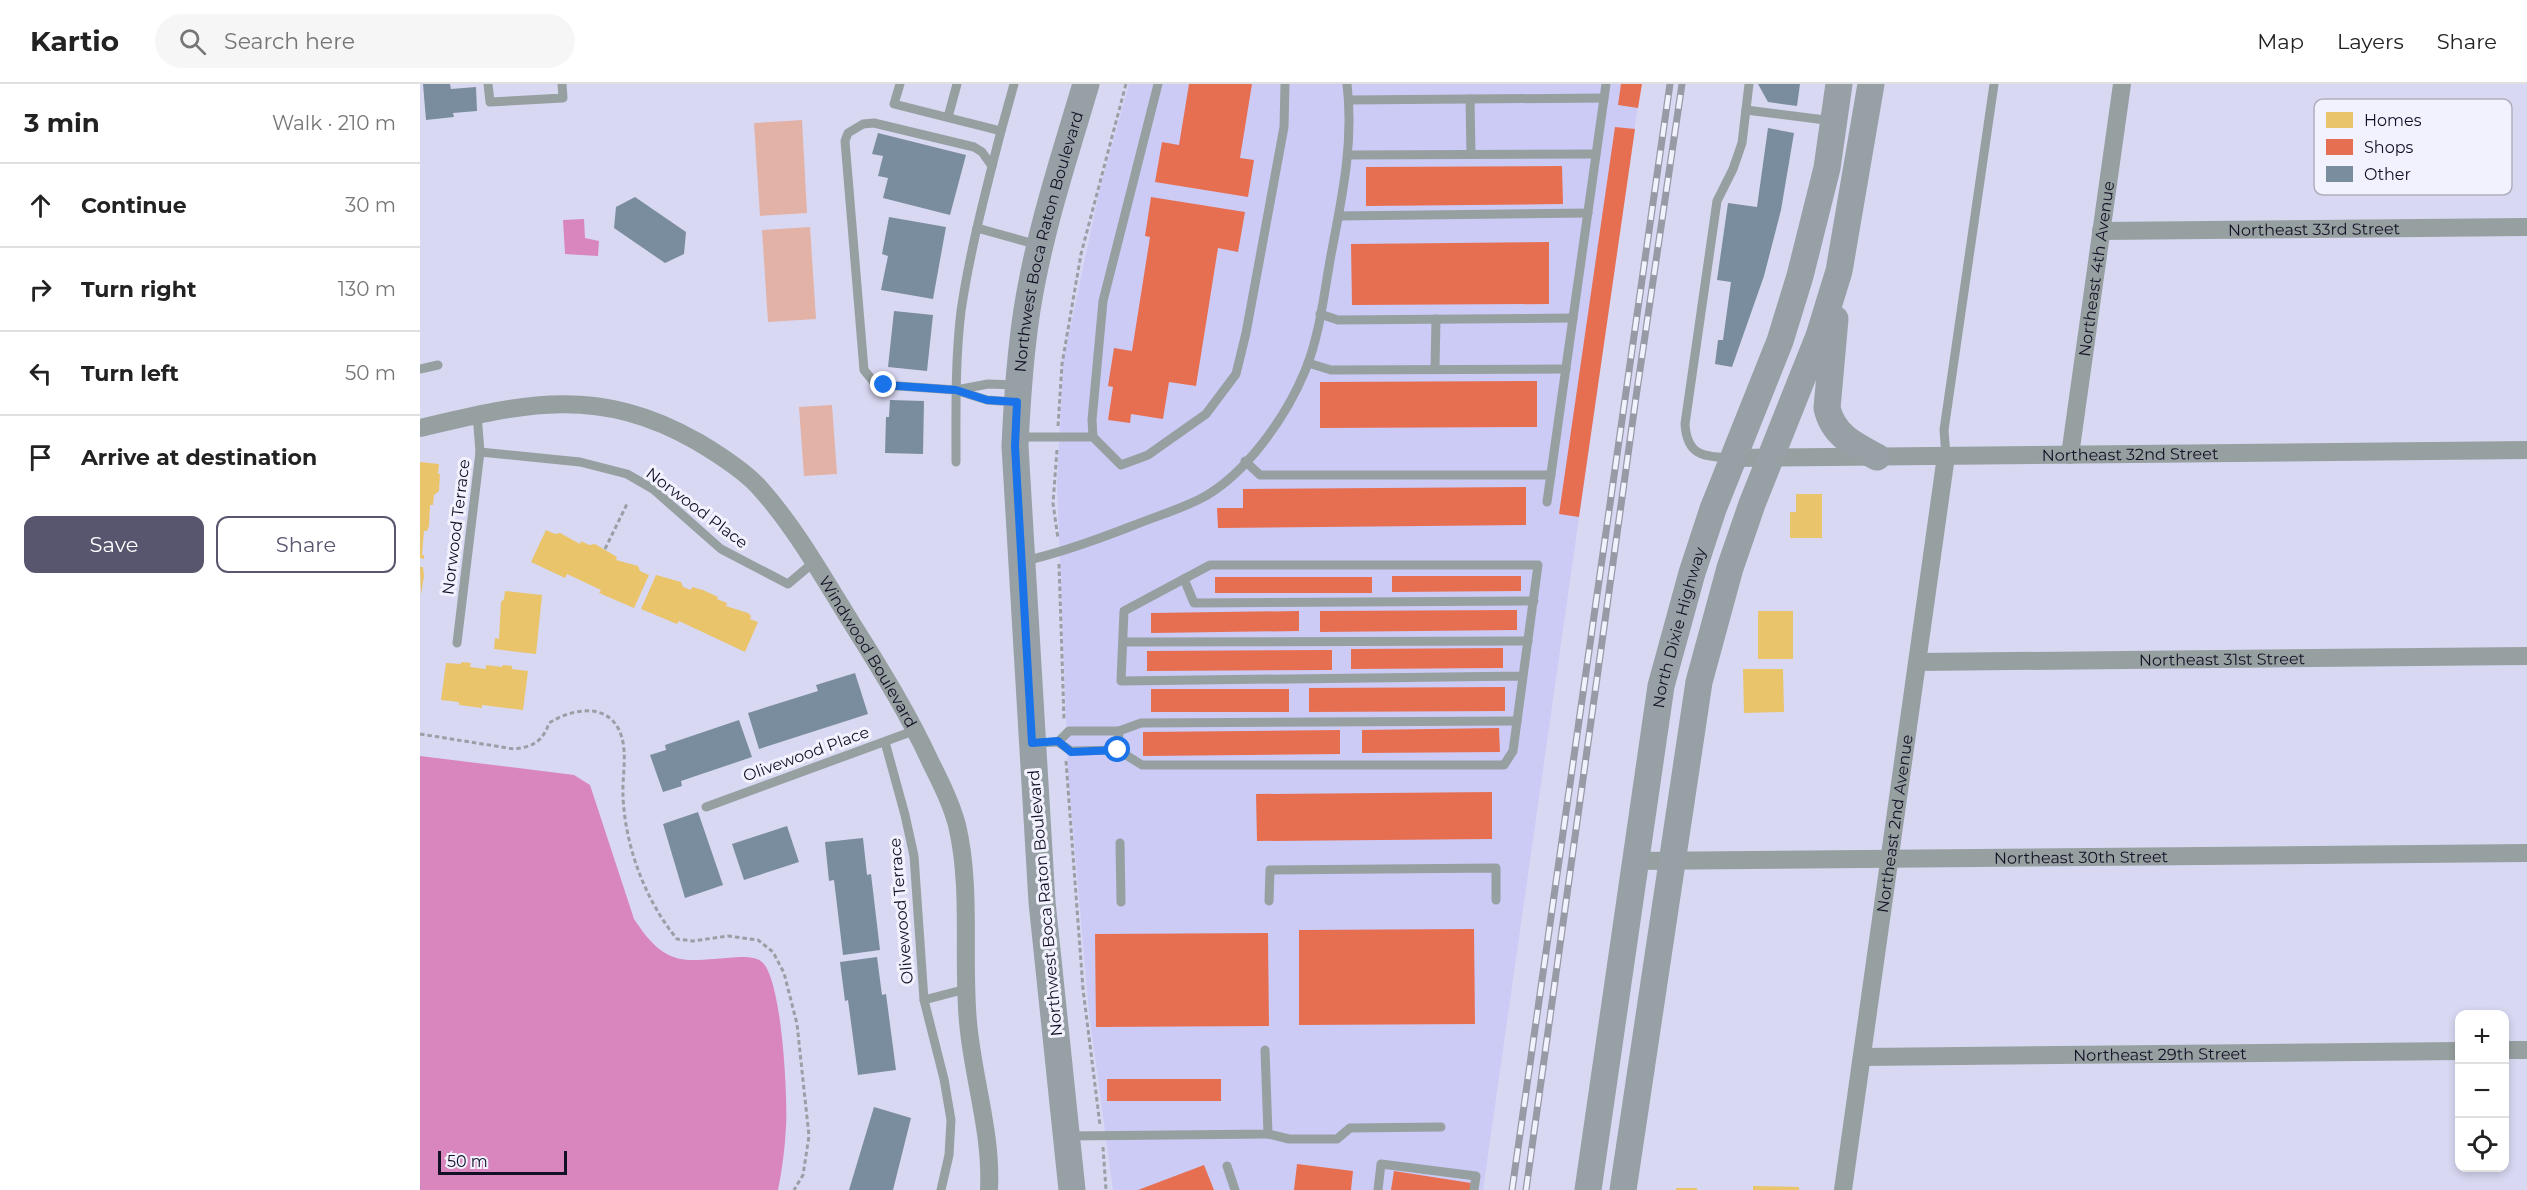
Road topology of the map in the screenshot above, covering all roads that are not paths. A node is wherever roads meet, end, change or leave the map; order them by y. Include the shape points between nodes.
1 (488, 84) edge
2 (562, 84) edge
3 (900, 84) edge
4 (957, 84) edge
5 (1014, 84) edge
6 (1086, 84) edge
7 (1158, 84) edge
8 (1285, 84) edge
9 (1347, 84) edge
10 (1606, 84) edge
11 (1749, 84) edge
12 (1839, 84) edge
13 (1871, 84) edge
14 (1994, 84) edge
15 (2122, 84) edge
16 (1604, 98) junction
17 (1470, 99) junction
18 (1349, 100) junction
19 (1746, 110) junction
20 (948, 117) junction
21 (1833, 121) junction
22 (1001, 130) junction
23 (1471, 154) junction
24 (1596, 154) junction
25 (1348, 155) junction
26 (993, 166) junction
27 (1588, 213) junction
28 (1339, 216) junction
29 (2527, 227) edge
30 (977, 228) junction
31 (2101, 231) junction
32 (1040, 245) junction
33 (1839, 272) junction
34 (1320, 314) junction
35 (1573, 318) junction
36 (1436, 319) junction
37 (1308, 363) junction
38 (438, 364) dead end
39 (420, 369) edge
40 (1435, 369) junction
41 (1566, 369) junction
42 (956, 390) junction
43 (1018, 394) junction
44 (477, 414) junction
45 (420, 428) edge
46 (1015, 437) junction
47 (1092, 437) junction
48 (2527, 450) edge
49 (480, 452) junction
50 (2070, 455) junction
51 (1946, 456) junction
52 (1877, 457) junction
53 (1732, 458) junction
54 (1769, 458) junction
55 (1245, 461) junction
56 (956, 462) dead end
57 (1551, 475) junction
58 (1547, 502) dead end
59 (814, 562) junction
60 (1022, 562) junction
61 (1184, 579) junction
62 (1534, 601) junction
63 (1528, 641) junction
64 (1123, 642) junction
65 (457, 643) dead end
66 (2527, 656) edge
67 (1918, 662) junction
68 (1523, 676) junction
69 (1517, 721) junction
70 (916, 730) junction
71 (1119, 731) junction
72 (885, 741) junction
73 (1055, 742) junction
74 (1118, 750) junction
75 (706, 807) dead end
76 (1120, 843) dead end
77 (2527, 853) edge
78 (1890, 859) junction
79 (1635, 861) junction
80 (1672, 861) junction
81 (1496, 900) dead end
82 (1269, 901) dead end
83 (1121, 902) dead end
84 (966, 989) junction
85 (924, 1000) junction
86 (1265, 1050) dead end
87 (2509, 1050) edge
88 (2527, 1050) edge
89 (2455, 1051) edge
90 (1862, 1057) junction
91 (1441, 1127) dead end
92 (1268, 1134) junction
93 (1066, 1136) junction
94 (1227, 1166) dead end
95 (941, 1190) edge
96 (989, 1190) edge
97 (1072, 1190) edge
98 (1235, 1190) edge
99 (1378, 1190) edge
100 (1474, 1190) edge
101 (1588, 1190) edge
102 (1623, 1190) edge
103 (1843, 1190) edge

1 - 2 lane via 490,102 563,98
3 - 20 lane via 894,104
4 - 20 lane
5 - 22 lane
6 - 32 main road, Northwest Boca Raton Boulevard
7 - 47 lane via 1103,301
8 - 47 lane via 1284,127 1236,374 1206,414 1148,455 1121,465
9 - 18 lane
10 - 16 lane
11 - 19 lane
12 - 21 main road, North Dixie Highway
13 - 33 main road, North Dixie Highway
14 - 51 lane via 1944,430
15 - 31 street, Northeast 4th Avenue
16 - 17 lane
16 - 24 lane
17 - 18 lane
17 - 23 lane
18 - 25 lane
19 - 21 lane
19 - 53 lane via 1742,143 1717,201 1685,424 1685,435 1692,448 1709,456
20 - 22 lane
21 - 53 main road, North Dixie Highway via 1827,168 1800,276 1780,341
22 - 26 lane
23 - 24 lane
23 - 25 lane
24 - 27 lane
25 - 28 lane
26 - 30 lane
26 - 42 lane via 974,147 874,123 855,127 845,141 864,370 874,382 884,385
27 - 28 lane
27 - 35 lane
28 - 34 lane
29 - 31 street, Northeast 33rd Street
30 - 32 lane
30 - 42 lane via 962,310
31 - 50 street, Northeast 4th Avenue
32 - 43 main road, Northwest Boca Raton Boulevard via 1027,309
33 - 52 main road via 1827,408 1836,431
33 - 54 main road, North Dixie Highway via 1819,336
34 - 36 lane via 1338,320
34 - 37 lane
35 - 36 lane
35 - 41 lane
36 - 40 lane
37 - 40 lane via 1331,370
37 - 55 lane via 1288,406
38 - 39 lane
40 - 41 lane
41 - 57 lane
42 - 43 lane via 987,400
42 - 43 lane via 988,384
42 - 56 lane
43 - 46 main road, Northwest Boca Raton Boulevard
44 - 45 street, Windwood Boulevard
44 - 49 lane, Norwood Terrace
44 - 59 street, Windwood Boulevard via 530,405 585,404 650,419 680,432 756,483
46 - 47 lane
46 - 60 main road, Northwest Boca Raton Boulevard
48 - 50 street, Northeast 32nd Street
49 - 59 lane, Norwood Place via 580,462 627,474 653,489 721,549 788,584
49 - 65 lane, Norwood Terrace
50 - 51 street, Northeast 32nd Street
51 - 52 street, Northeast 32nd Street
51 - 67 street, Northeast 2nd Avenue
52 - 54 street, Northeast 32nd Street
53 - 54 street, Northeast 32nd Street
53 - 79 main road, North Dixie Highway via 1692,573 1661,686
54 - 80 main road, North Dixie Highway via 1730,568 1700,682
55 - 57 lane via 1260,475
55 - 60 lane via 1201,498
57 - 58 lane
59 - 70 street, Windwood Boulevard
60 - 73 main road, Northwest Boca Raton Boulevard
61 - 62 lane via 1194,603
61 - 62 lane via 1210,565 1538,565
61 - 64 lane via 1124,611
62 - 63 lane
63 - 64 lane
63 - 68 lane
64 - 68 lane via 1122,681
66 - 67 street, Northeast 31st Street
67 - 78 street, Northeast 2nd Avenue
68 - 69 lane
69 - 71 lane via 1141,723
69 - 74 lane via 1513,752 1504,765 1142,765
70 - 72 lane, Olivewood Place
70 - 84 street, Windwood Boulevard via 950,803 960,840
71 - 73 lane via 1070,731
71 - 74 lane
72 - 75 lane, Olivewood Place
72 - 85 lane, Olivewood Terrace via 914,856
73 - 74 lane via 1071,752
73 - 93 main road, Northwest Boca Raton Boulevard via 1042,902
76 - 83 lane
77 - 78 street, Northeast 30th Street
78 - 80 street, Northeast 30th Street
78 - 90 street, Northeast 2nd Avenue
79 - 80 street, Northeast 30th Street
79 - 101 main road, North Dixie Highway
80 - 102 main road, North Dixie Highway
81 - 82 lane via 1496,868 1270,870
84 - 85 lane, Olivewood Terrace
84 - 96 street, Windwood Boulevard via 974,1073 987,1139
85 - 95 lane via 951,1120
86 - 92 lane
87 - 88 street
89 - 90 street, Northeast 29th Street
90 - 103 street, Northeast 2nd Avenue
91 - 92 lane via 1350,1128 1337,1139 1289,1139
92 - 93 lane
93 - 97 main road, Northwest Boca Raton Boulevard
94 - 98 lane
99 - 100 lane via 1381,1164 1476,1176

